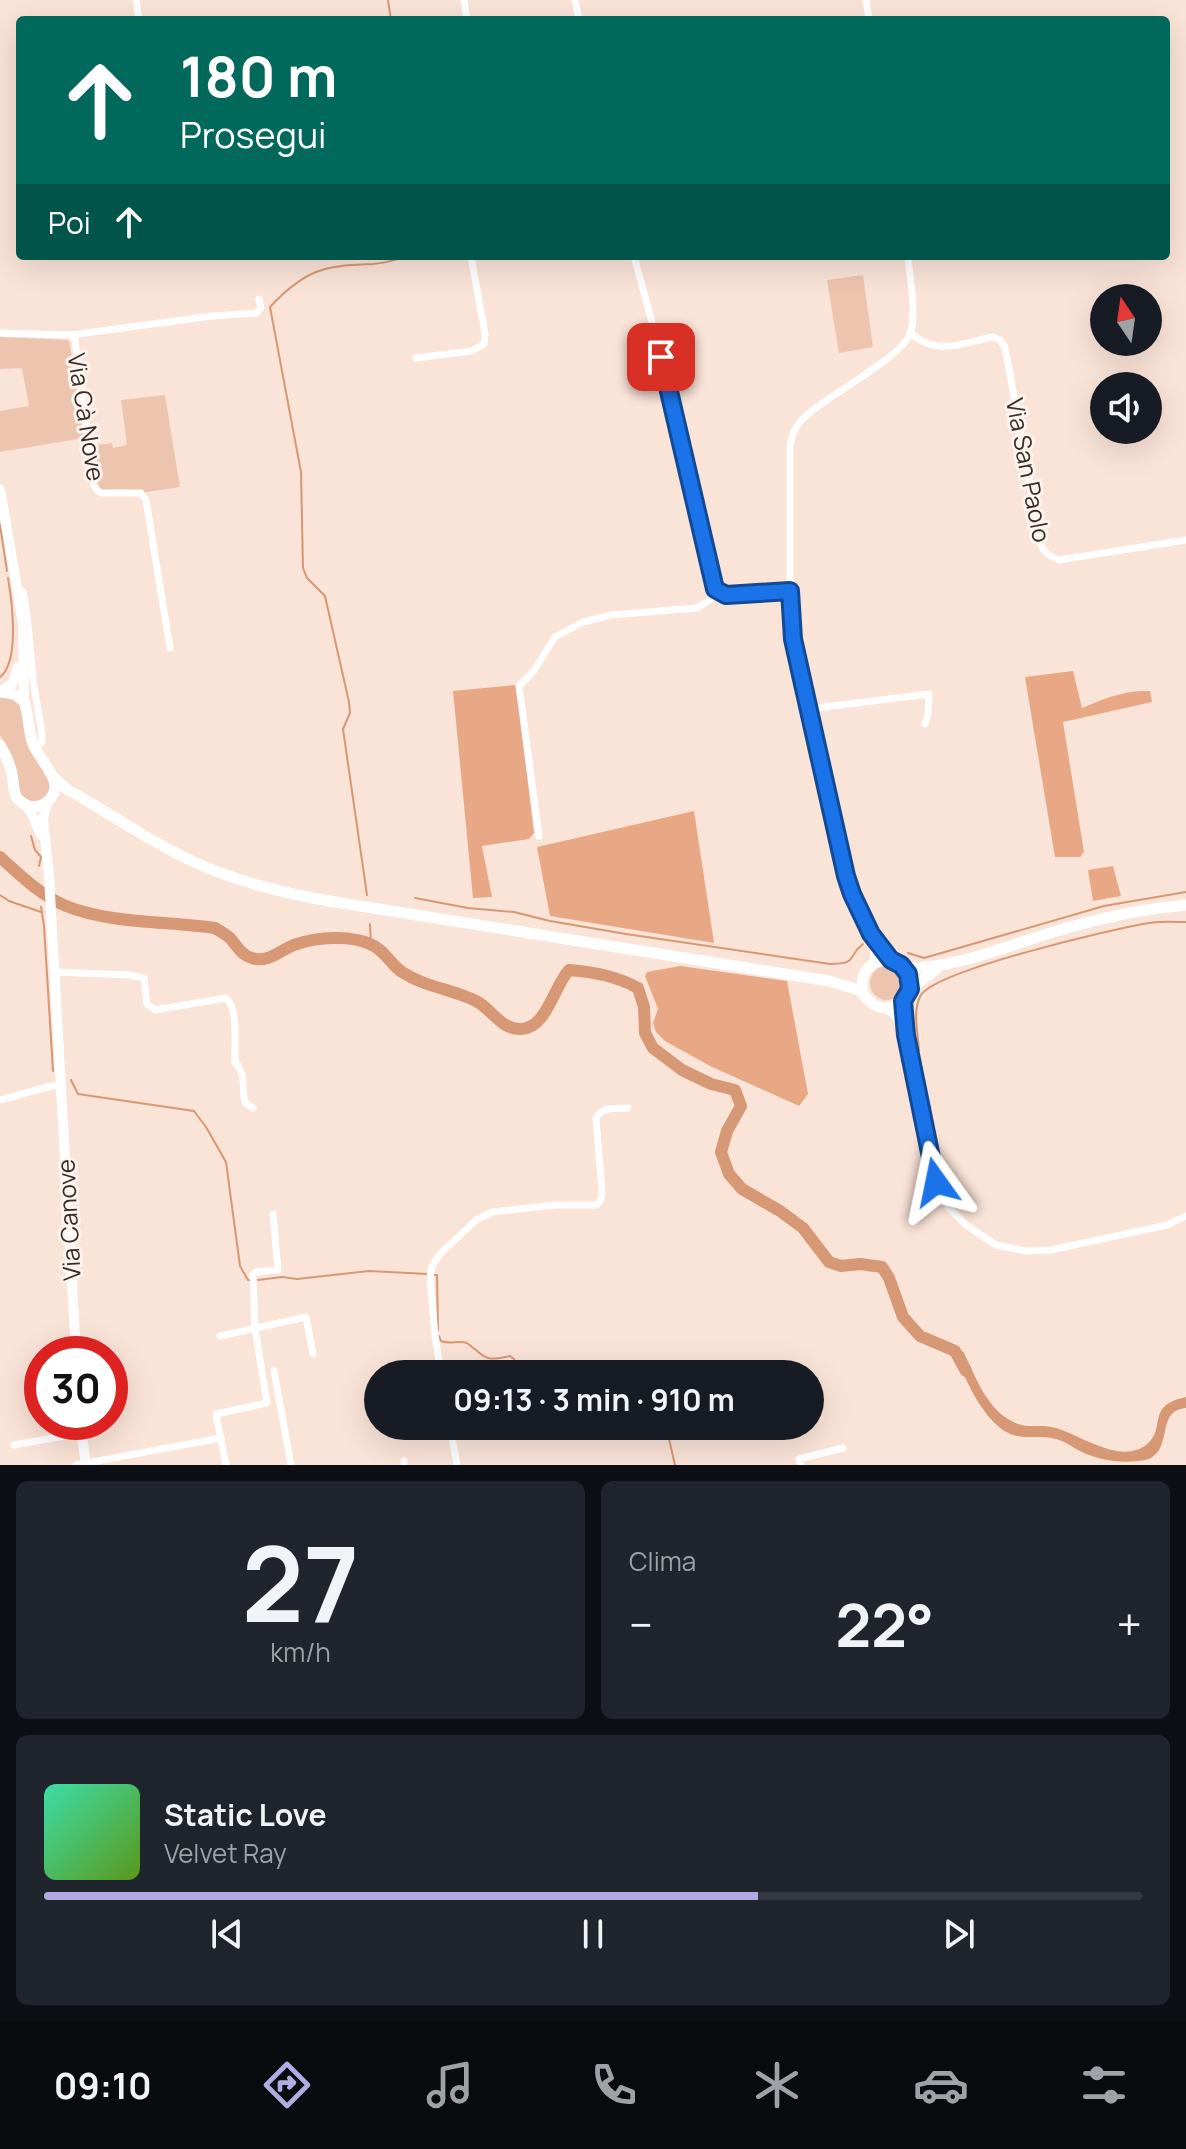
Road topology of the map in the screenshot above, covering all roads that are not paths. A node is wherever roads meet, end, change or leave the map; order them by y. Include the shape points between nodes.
1 (472, 260) edge
2 (635, 260) edge
3 (908, 260) edge
4 (259, 299) dead end
5 (0, 333) edge
6 (910, 333) junction
7 (71, 335) junction
8 (416, 358) dead end
9 (0, 489) edge
10 (1186, 540) edge
11 (715, 589) junction
12 (23, 591) dead end
13 (790, 591) junction
14 (24, 642) junction
15 (170, 648) dead end
16 (1, 691) edge
17 (24, 701) junction
18 (809, 709) junction
19 (925, 724) dead end
20 (0, 745) edge
21 (34, 746) junction
22 (54, 778) junction
23 (49, 800) junction
24 (25, 804) junction
25 (101, 808) junction
26 (539, 836) dead end
27 (47, 852) junction
28 (1186, 905) edge
29 (871, 934) junction
30 (891, 960) junction
31 (939, 967) junction
32 (869, 968) junction
33 (904, 968) junction
34 (54, 972) junction
35 (829, 981) junction
36 (910, 989) junction
37 (867, 999) junction
38 (903, 1001) junction
39 (883, 1008) junction
40 (906, 1035) junction
41 (60, 1086) junction
42 (0, 1100) edge
43 (253, 1108) dead end
44 (628, 1108) dead end
45 (273, 1214) dead end
46 (1186, 1216) edge
47 (255, 1328) junction
48 (75, 1336) edge
49 (220, 1336) dead end
50 (313, 1354) dead end
51 (439, 1360) edge
52 (274, 1371) dead end
53 (279, 1400) junction
54 (267, 1403) junction
55 (221, 1438) junction
56 (34, 1440) edge
57 (82, 1440) edge
58 (453, 1440) edge
59 (14, 1445) dead end
60 (843, 1448) dead end
61 (83, 1465) edge
62 (226, 1465) edge
63 (291, 1465) edge
64 (457, 1465) edge
65 (801, 1465) edge

1 - 8 street via 484,344 472,351
2 - 11 street
3 - 6 street
4 - 7 street, Via Cà Nove via 256,313
5 - 7 street, Via Cà Nove
6 - 10 street, Via San Paolo via 935,347 993,337 1005,347 1046,555 1059,560
6 - 13 street via 894,353 814,409 793,433
7 - 15 street, Via Cà Nove via 94,485 101,493 141,493 146,500
9 - 14 street
11 - 13 street via 726,595
11 - 26 street via 697,608 583,622 555,637 519,686
12 - 21 street via 42,728 42,742
13 - 18 street via 793,639
14 - 16 street via 16,678
14 - 17 street
16 - 17 main road
17 - 21 main road
18 - 19 street via 929,694
18 - 29 street via 846,876
20 - 24 main road via 15,793
21 - 22 main road
22 - 23 main road
22 - 25 main road
23 - 24 main road
23 - 25 main road via 66,798
23 - 27 street, Via Canove via 43,818
24 - 27 street, Via Canove
25 - 35 main road via 194,862 295,895
27 - 34 street, Via Canove
28 - 31 main road via 1054,932
29 - 30 street
29 - 32 street via 874,955
30 - 32 main road
30 - 33 main road
31 - 33 main road
31 - 36 main road
32 - 35 main road
32 - 37 main road via 862,986
33 - 36 main road
34 - 41 street, Via Canove
34 - 43 street via 144,978 147,1004 155,1010 226,998 234,1010 242,1093
35 - 37 main road via 859,990
36 - 38 main road
37 - 39 main road
38 - 39 main road
38 - 40 street
39 - 40 street via 892,1012
40 - 46 street via 936,1182 948,1207 987,1241 1026,1251 1051,1250 1167,1225
41 - 42 street
41 - 48 street, Via Canove
44 - 51 street via 604,1109 596,1119 602,1192 597,1205 492,1212 439,1255 430,1275
45 - 47 street via 278,1270 253,1275
47 - 49 street
47 - 50 street via 306,1317
47 - 54 street
52 - 53 street
53 - 54 street
53 - 63 street
54 - 55 street via 216,1414
55 - 61 street
55 - 62 street
56 - 59 street
57 - 61 street
58 - 64 street
60 - 65 street via 799,1459

